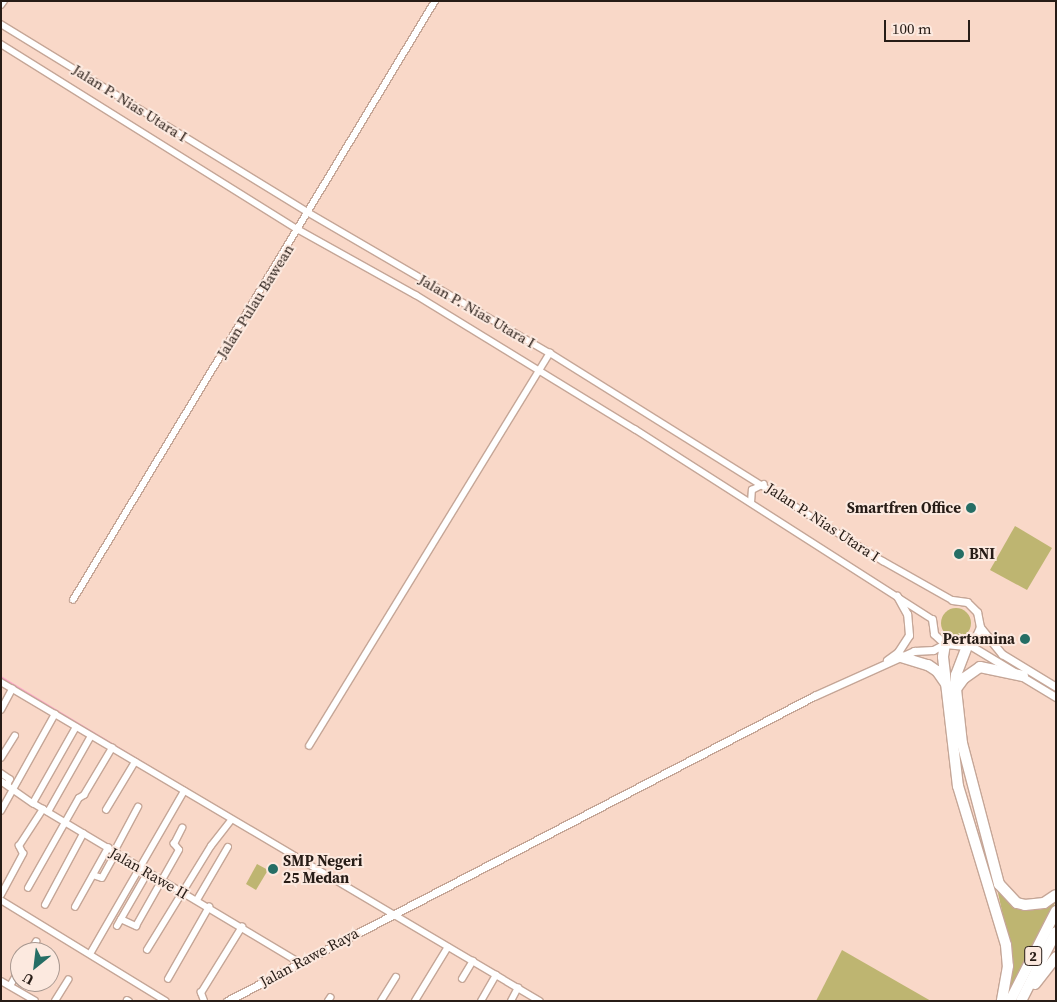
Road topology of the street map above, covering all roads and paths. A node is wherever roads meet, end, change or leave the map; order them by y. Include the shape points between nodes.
1 (4, 1) edge
2 (435, 1) edge
3 (1, 5) edge
4 (1, 24) edge
5 (1, 44) edge
6 (309, 213) junction
7 (300, 230) junction
8 (550, 353) junction
9 (540, 370) junction
10 (764, 484) junction
11 (751, 503) junction
12 (897, 596) junction
13 (73, 600) dead end
14 (952, 600) joint
15 (932, 619) joint
16 (980, 627) junction
17 (945, 644) junction
18 (968, 644) junction
19 (901, 658) junction
20 (881, 665) junction
21 (1023, 676) junction
22 (1, 682) edge
23 (1056, 687) edge
24 (952, 688) junction
25 (12, 689) junction
26 (1056, 697) edge
27 (1, 710) edge
28 (55, 714) junction
29 (76, 726) junction
30 (15, 736) dead end
31 (91, 736) junction
32 (309, 746) dead end
33 (112, 748) junction
34 (1, 758) edge
35 (135, 762) junction
36 (1, 773) edge
37 (1, 781) edge
38 (11, 787) junction
39 (184, 791) junction
40 (33, 803) junction
41 (138, 807) dead end
42 (106, 810) dead end
43 (1, 811) edge
44 (45, 811) junction
45 (231, 820) junction
46 (65, 822) junction
47 (182, 828) dead end
48 (84, 834) junction
49 (228, 847) dead end
50 (108, 848) junction
51 (115, 853) junction
52 (139, 867) junction
53 (148, 872) junction
54 (93, 875) junction
55 (161, 880) junction
56 (4, 882) edge
57 (28, 888) dead end
58 (1, 894) edge
59 (183, 894) junction
60 (1056, 895) edge
61 (1, 900) edge
62 (197, 900) junction
63 (45, 905) dead end
64 (75, 907) dead end
65 (209, 907) junction
66 (396, 911) junction
67 (1056, 911) edge
68 (121, 919) junction
69 (117, 926) dead end
70 (242, 927) junction
71 (1056, 932) edge
72 (448, 947) junction
73 (148, 950) dead end
74 (90, 954) junction
75 (1056, 957) edge
76 (473, 961) junction
77 (299, 962) junction
78 (496, 975) junction
79 (396, 977) dead end
80 (168, 979) dead end
81 (462, 979) dead end
82 (68, 980) dead end
83 (1, 981) edge
84 (10, 986) edge
85 (518, 988) junction
86 (19, 992) edge
87 (31, 1000) edge
88 (55, 1001) edge
89 (166, 1001) edge
90 (204, 1001) edge
91 (228, 1001) edge
92 (381, 1001) edge
93 (415, 1001) edge
94 (481, 1001) edge
95 (511, 1001) edge
96 (540, 1001) edge
97 (1002, 1001) edge
98 (1010, 1001) edge
99 (1023, 1001) edge

1 - 3 street
2 - 6 street, Jalan Pulau Bawean
4 - 6 street, Jalan P. Nias Utara I
5 - 7 street, Jalan P. Nias Utara I
6 - 7 street, Jalan Pulau Bawean
6 - 8 street, Jalan P. Nias Utara I
7 - 9 street, Jalan P. Nias Utara I
7 - 13 street, Jalan Pulau Bawean
8 - 9 street
8 - 10 street, Jalan P. Nias Utara I
9 - 11 street, Jalan P. Nias Utara I
9 - 32 street
10 - 11 street via 752,490
10 - 14 street, Jalan P. Nias Utara I via 883,561
11 - 12 street, Jalan P. Nias Utara I
12 - 15 street, Jalan P. Nias Utara I
12 - 20 street via 907,614 909,635 898,652
14 - 16 street via 973,606
15 - 17 street via 934,634
16 - 18 street
16 - 23 street via 1002,654
17 - 18 street via 957,647
17 - 19 street via 933,650 914,651
17 - 24 highway
18 - 21 street
18 - 24 highway
19 - 20 street
19 - 24 highway via 928,664
20 - 66 street, Jalan Rawe Raya
21 - 24 highway via 980,667
21 - 26 street
22 - 25 street
24 - 60 highway via 962,743 999,884 1017,903 1026,905 1044,903
24 - 97 highway via 958,786 1006,945 1008,966
25 - 27 street
25 - 28 street
28 - 29 street
28 - 38 street
29 - 31 street
29 - 40 street
30 - 34 street
31 - 33 street
31 - 44 street
33 - 35 street
33 - 46 street
35 - 39 street
35 - 42 street
36 - 38 street via 10,780
37 - 38 street, Jalan Rawe II
38 - 40 street, Jalan Rawe II
38 - 43 street
39 - 45 street
39 - 52 street
40 - 44 street, Jalan Rawe II
41 - 51 street
44 - 46 street, Jalan Rawe II
44 - 56 street via 19,846 23,854
45 - 59 street via 211,846
45 - 66 street
46 - 48 street, Jalan Rawe II
46 - 57 street
47 - 55 street via 174,844 179,850
48 - 50 street, Jalan Rawe II
48 - 63 street
49 - 62 street
50 - 51 street, Jalan Rawe II
50 - 54 street
51 - 52 street, Jalan Rawe II
51 - 54 street via 102,878
52 - 53 street, Jalan Rawe II
52 - 74 street
53 - 55 street, Jalan Rawe II
53 - 68 street
54 - 64 street
55 - 59 street, Jalan Rawe II
55 - 68 street via 136,926
56 - 58 street
59 - 62 street, Jalan Rawe II
59 - 73 street
61 - 74 street
62 - 65 street, Jalan Rawe II
65 - 70 street, Jalan Rawe II
65 - 80 street
66 - 72 street
66 - 77 street, Jalan Rawe Raya
67 - 98 highway, 2
68 - 69 street
70 - 77 street, Jalan Rawe II
70 - 90 street via 201,993
71 - 99 highway, 2
72 - 76 street
72 - 93 street
74 - 89 street
75 - 99 highway
76 - 78 street
76 - 81 street
77 - 91 street, Jalan Rawe Raya
78 - 85 street
78 - 94 street
79 - 92 street
82 - 88 street
83 - 84 street
85 - 95 street
85 - 96 street
86 - 87 street

